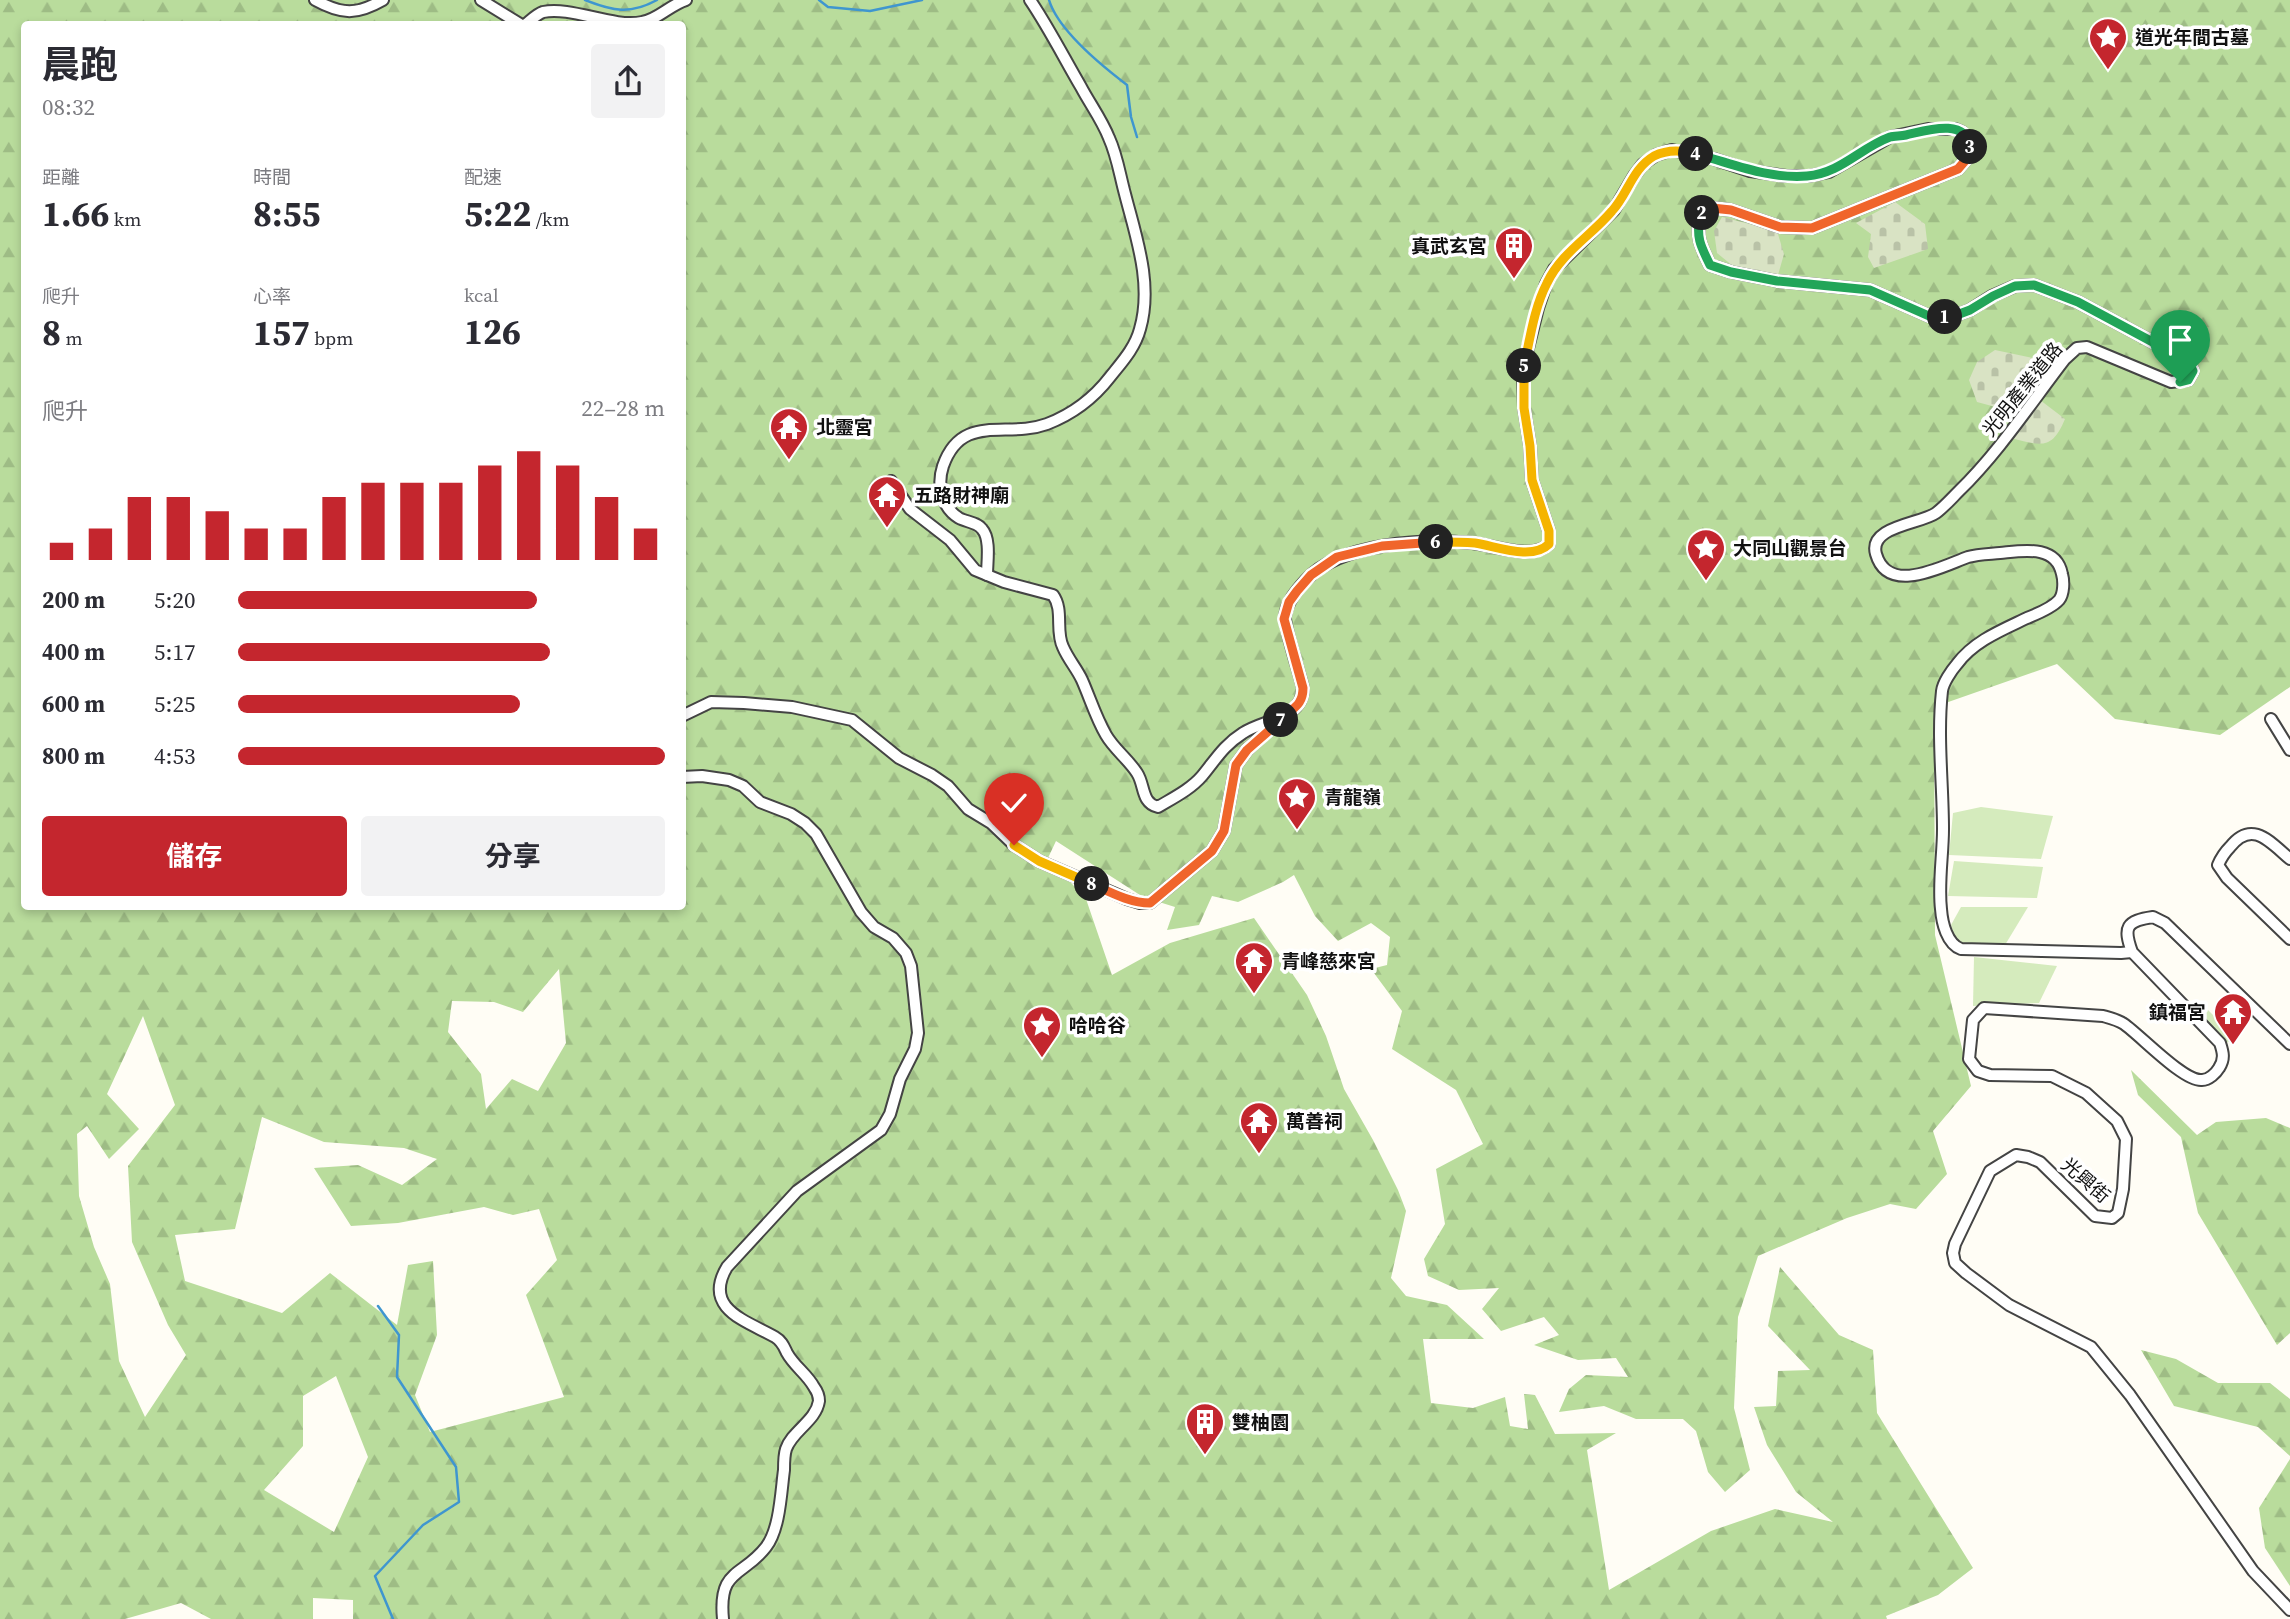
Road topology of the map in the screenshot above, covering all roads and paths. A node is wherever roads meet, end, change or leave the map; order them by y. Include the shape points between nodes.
1 (315, 0) edge
2 (383, 0) edge
3 (481, 0) edge
4 (686, 0) edge
5 (1030, 0) edge
6 (512, 21) edge
7 (530, 21) edge
8 (613, 21) edge
9 (645, 21) edge
10 (891, 481) dead end
11 (987, 575) junction
12 (686, 714) edge
13 (1284, 716) junction
14 (2271, 719) dead end
15 (2290, 750) edge
16 (686, 777) edge
17 (2290, 859) edge
18 (2290, 939) edge
19 (2132, 951) junction
20 (2290, 1044) edge
21 (2290, 1610) edge
22 (723, 1619) edge

1 - 2 street via 351,13
3 - 6 street
4 - 9 street
5 - 11 street via 1110,138 1144,273 1145,307 1131,351 1084,404 1046,424 977,430 952,449 942,468 943,500 958,517 984,530
7 - 8 street via 541,12 555,12
10 - 11 street via 910,509 950,540 975,570
11 - 13 street via 1056,600 1062,646 1106,736 1138,774 1152,806 1158,807 1201,777 1222,749 1245,731
12 - 13 street via 711,702 744,703 792,707 852,720 899,758 948,786 968,808 1039,861 1140,903 1150,903 1212,851 1224,831 1236,765
13 - 19 street, 光明產業道路 via 1303,698 1284,619 1289,602 1311,575 1337,557 1382,546 1437,542 1523,551 1537,551 1549,544 1532,480 1523,368 1554,269 1614,210 1643,164 1672,150 1750,171 1809,176 1829,172 1890,137 1955,129 1970,143 1970,155 1958,169 1812,228 1780,227 1712,208 1700,215 1700,245 1710,265 1731,272 1870,290 1929,316 1954,316 2015,286 2034,285 2078,302 2188,361 2193,371 2188,380 2171,382 2103,352 2077,348 1978,472 1935,514 1887,531 1875,550 1879,561 1898,576 1919,575 1971,556 2036,550 2054,558 2062,573 2059,600 1976,645 1942,688 1941,909 1948,938 1961,949
14 - 15 street
16 - 22 street via 729,780 743,786 760,802 791,814 816,834 861,912 906,953 918,1033 881,1130 797,1191 720,1279 719,1290 732,1314 778,1338 819,1398 816,1410 786,1449 777,1521 767,1546 730,1576
17 - 18 street via 2262,835 2252,833 2232,844 2218,865
19 - 20 street via 2128,928 2134,922 2158,918
19 - 21 street, 光興街 via 2220,1043 2223,1062 2216,1073 2200,1081 2182,1072 2122,1022 2103,1016 1984,1008 1973,1020 1969,1059 1978,1071 2052,1076 2086,1093 2117,1121 2126,1139 2123,1189 2118,1213 2112,1218 2095,1216 2040,1162 2016,1155 1990,1171 1955,1244 1955,1263 2009,1305 2091,1348 2130,1395 2253,1571

